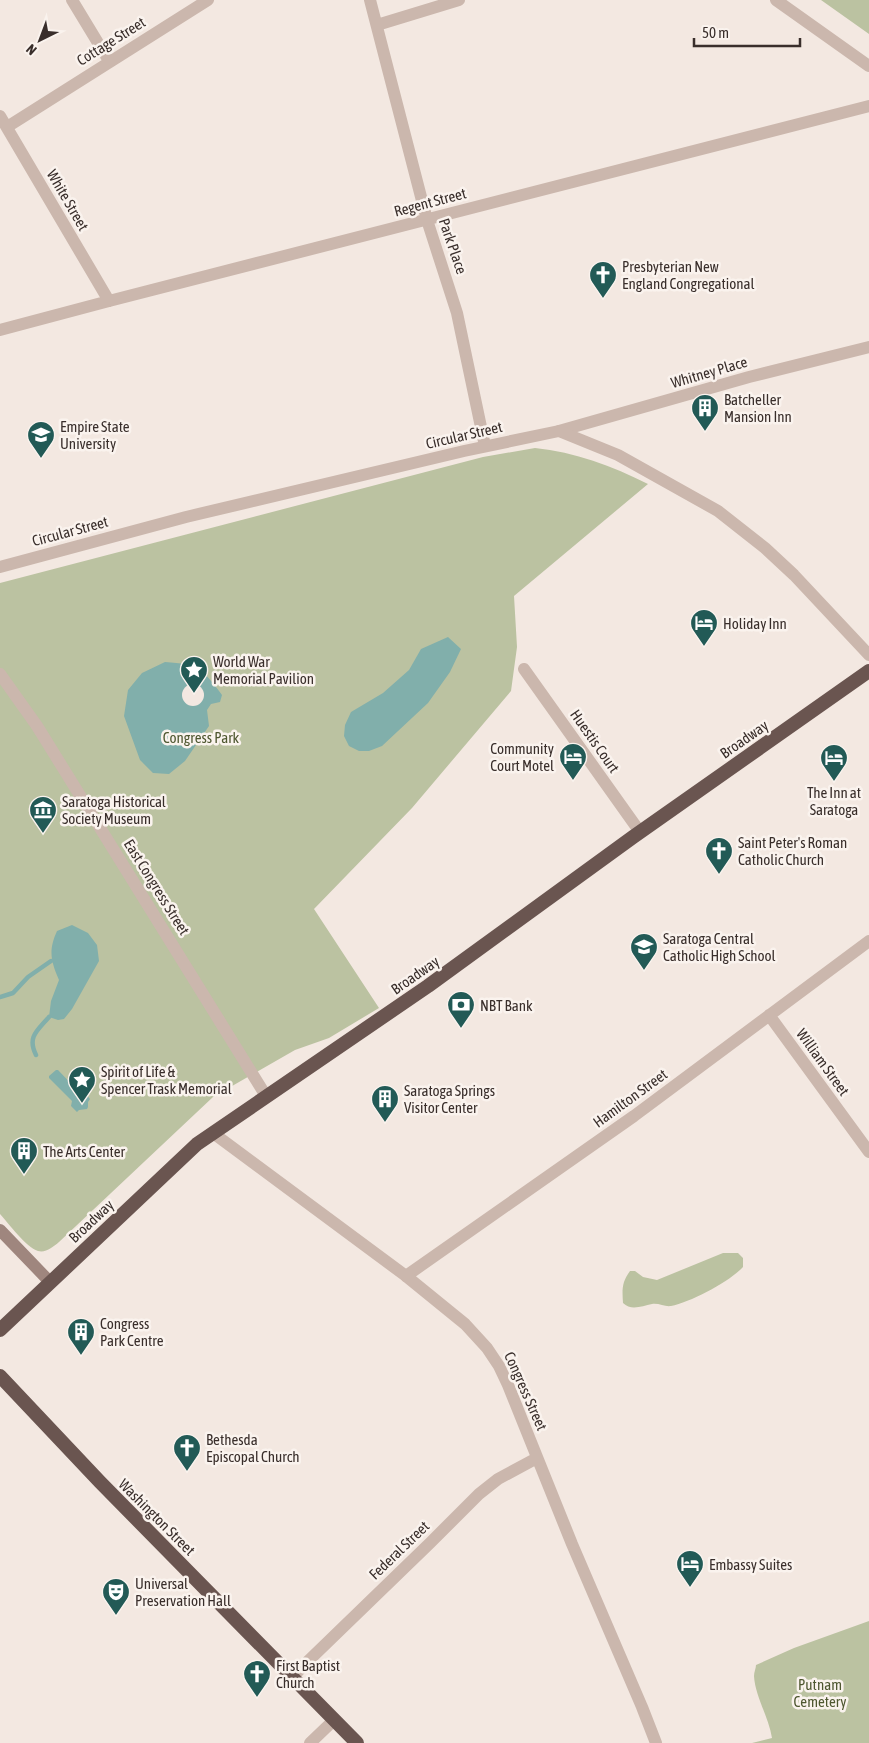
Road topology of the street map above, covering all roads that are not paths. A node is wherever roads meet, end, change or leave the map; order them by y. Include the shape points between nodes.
1 (72, 0) edge
2 (208, 0) edge
3 (370, 0) edge
4 (459, 0) edge
5 (776, 0) edge
6 (377, 25) junction
7 (109, 62) junction
8 (869, 66) edge
9 (869, 106) edge
10 (3, 122) edge
11 (427, 220) junction
12 (108, 301) junction
13 (0, 330) edge
14 (869, 347) edge
15 (560, 431) junction
16 (485, 446) junction
17 (0, 567) edge
18 (869, 656) edge
19 (524, 669) dead end
20 (869, 671) edge
21 (0, 674) edge
22 (640, 832) junction
23 (869, 941) edge
24 (769, 1015) junction
25 (266, 1096) junction
26 (213, 1133) junction
27 (869, 1152) edge
28 (0, 1230) edge
29 (406, 1276) junction
30 (50, 1282) junction
31 (0, 1330) edge
32 (0, 1376) edge
33 (537, 1458) junction
34 (292, 1677) junction
35 (334, 1720) junction
36 (310, 1743) edge
37 (357, 1743) edge
38 (656, 1743) edge

1 - 7 street
2 - 7 street, Cottage Street
3 - 6 street, Park Place
4 - 6 street
5 - 8 street
6 - 11 street, Park Place
7 - 10 street, Cottage Street
9 - 11 street, Regent Street
10 - 12 street, White Street
11 - 12 street, Regent Street
11 - 16 street, Park Place via 456,306
12 - 13 street, Regent Street
14 - 15 street, Whitney Place via 749,377
15 - 16 street, Circular Street
15 - 18 street via 618,455 718,511 794,574
16 - 17 street, Circular Street via 186,517
19 - 22 street, Huestis Court
20 - 22 highway, Broadway
21 - 25 street, East Congress Street via 37,726
22 - 25 highway, Broadway via 420,991
23 - 24 street, Hamilton Street
24 - 27 street, William Street
24 - 29 street, Hamilton Street via 634,1116
25 - 26 highway, Broadway
26 - 29 street, Congress Street
26 - 30 highway, Broadway via 197,1144
28 - 30 main road
29 - 33 street, Congress Street via 465,1324 487,1348 502,1372
30 - 31 highway, Broadway
32 - 34 highway, Washington Street
33 - 34 street, Federal Street via 498,1479 479,1494
33 - 38 street, Congress Street
34 - 35 highway, Washington Street
35 - 36 street
35 - 37 highway, Washington Street

